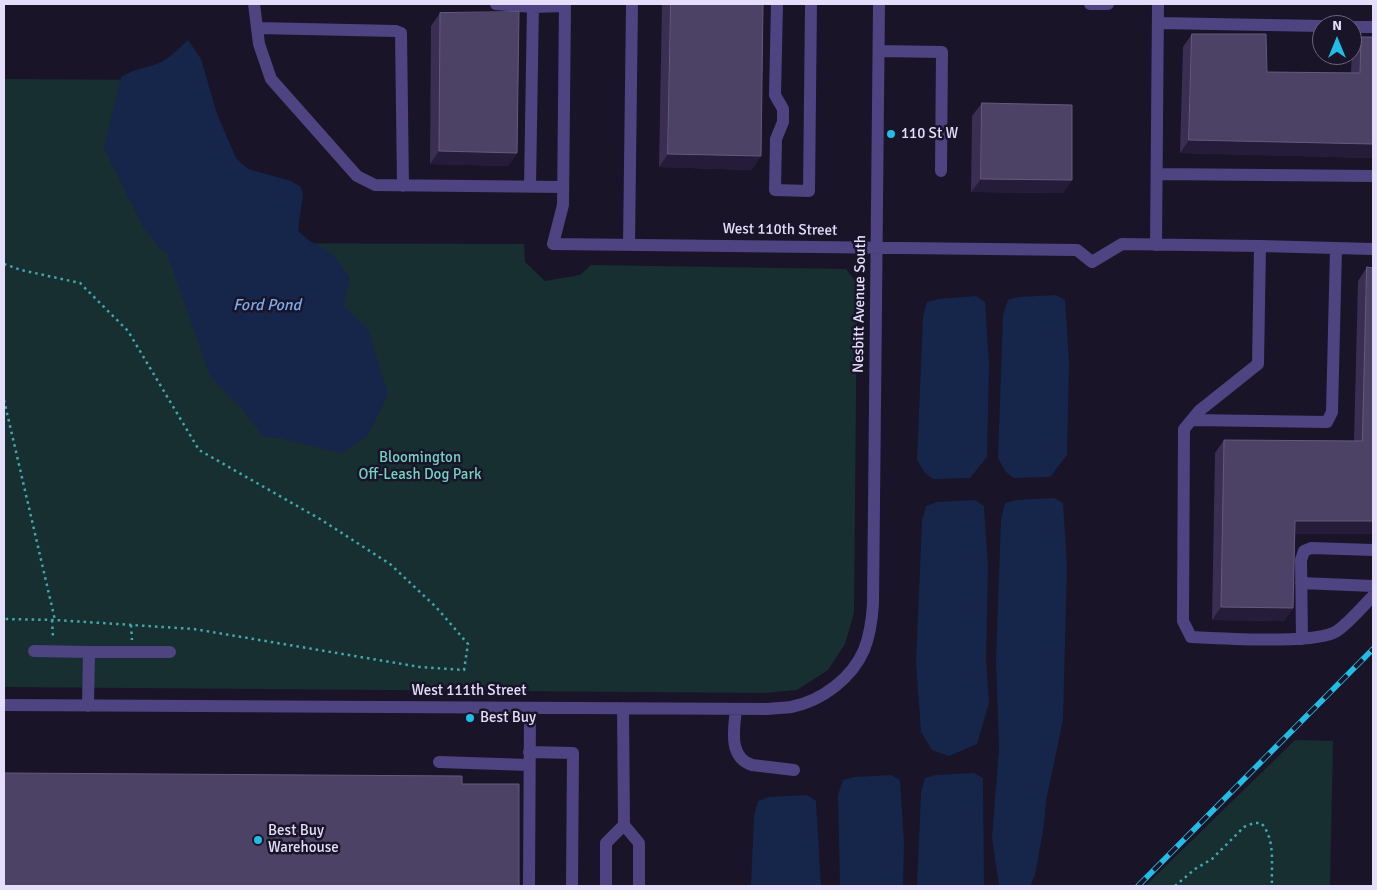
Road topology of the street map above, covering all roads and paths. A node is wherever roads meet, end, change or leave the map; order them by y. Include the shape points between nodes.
1 (254, 4) edge
2 (496, 4) edge
3 (632, 4) edge
4 (777, 4) edge
5 (812, 4) edge
6 (880, 4) edge
7 (1090, 4) edge
8 (1108, 4) edge
9 (1158, 4) edge
10 (532, 5) edge
11 (565, 5) edge
12 (1158, 23) junction
13 (1312, 26) edge
14 (257, 28) junction
15 (879, 51) junction
16 (941, 171) dead end
17 (1157, 174) junction
18 (1373, 176) edge
19 (403, 186) junction
20 (530, 187) junction
21 (563, 187) junction
22 (629, 245) junction
23 (1156, 245) junction
24 (1260, 246) junction
25 (877, 247) junction
26 (1336, 248) junction
27 (1373, 249) edge
28 (4, 264) edge
29 (4, 400) edge
30 (1192, 420) junction
31 (1373, 550) edge
32 (1301, 583) junction
33 (1373, 586) edge
34 (1373, 596) edge
35 (873, 604) joint
36 (4, 619) edge
37 (54, 620) junction
38 (1302, 639) junction
39 (34, 651) dead end
40 (53, 651) junction
41 (89, 652) junction
42 (170, 652) dead end
43 (4, 706) edge
44 (88, 706) junction
45 (530, 708) junction
46 (623, 708) junction
47 (736, 708) junction
48 (529, 758) junction
49 (439, 762) dead end
50 (794, 770) dead end
51 (624, 825) junction
52 (529, 886) edge
53 (572, 886) edge
54 (606, 886) edge
55 (639, 886) edge
56 (1176, 886) edge
57 (1272, 886) edge

1 - 14 street
2 - 10 street
3 - 22 street
4 - 5 street via 775,95 783,109 783,122 776,139 775,190 810,192
6 - 15 street, Nesbitt Avenue South
7 - 8 street
9 - 12 street
10 - 11 street
10 - 20 street
11 - 21 street
12 - 13 street
12 - 17 street
14 - 19 street via 271,79 357,176 375,186
14 - 19 street via 396,30 401,33
15 - 16 street via 942,52
15 - 25 street, Nesbitt Avenue South
17 - 18 street
17 - 23 street
19 - 20 street
20 - 21 street
21 - 22 street, West 110th Street via 563,205 553,244
22 - 25 street, West 110th Street
23 - 24 street
23 - 25 street, West 110th Street via 1122,244 1092,262 1077,250
24 - 26 street
24 - 30 street via 1258,364
25 - 35 street, Nesbitt Avenue South
26 - 27 street
26 - 30 street via 1332,412 1327,422
28 - 37 path via 80,283 128,331 198,450 320,518 390,564 436,607 468,644 464,670 420,667 194,629
29 - 37 path
30 - 38 street via 1184,429 1183,621 1191,637
31 - 32 street via 1312,548 1304,551
32 - 33 street
32 - 38 street
34 - 38 street via 1336,631
35 - 47 street, West 111th Street via 864,650 851,671 835,687 815,700 791,707
36 - 37 path
37 - 40 path
39 - 40 street
40 - 41 street
41 - 42 street
41 - 44 street
43 - 44 street, West 111th Street
44 - 45 street, West 111th Street
45 - 46 street, West 111th Street
45 - 48 street
46 - 47 street, West 111th Street
46 - 51 street
47 - 50 street via 736,754 752,765
48 - 49 street
48 - 52 street
48 - 53 street via 573,753
51 - 54 street via 606,843
51 - 55 street via 639,843
56 - 57 path via 1212,859 1244,827 1254,823 1261,823 1269,838

